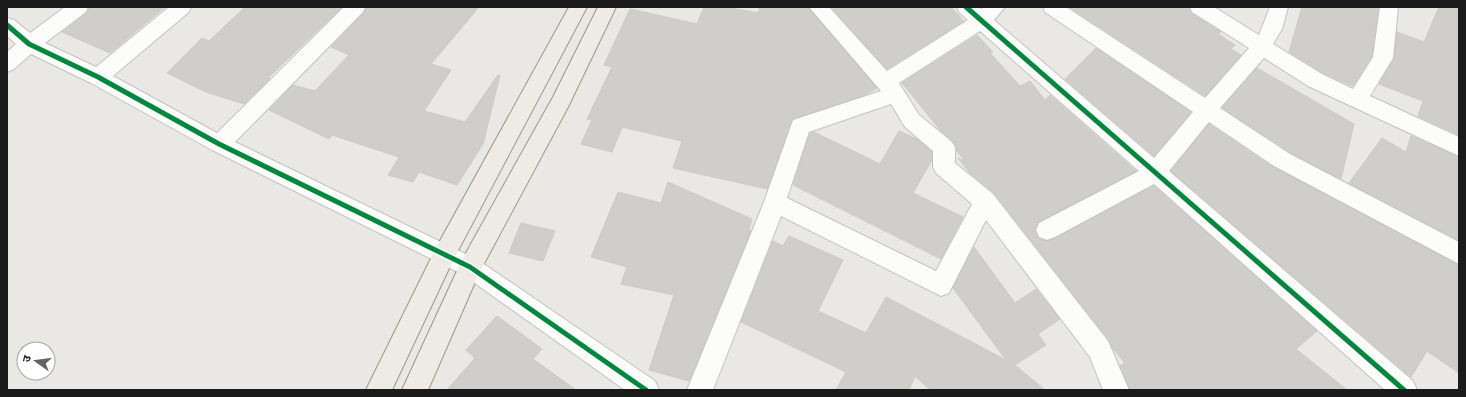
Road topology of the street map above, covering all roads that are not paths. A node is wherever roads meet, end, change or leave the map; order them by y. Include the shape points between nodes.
1 (78, 7) edge
2 (182, 7) edge
3 (356, 7) edge
4 (578, 7) edge
5 (607, 7) edge
6 (818, 7) edge
7 (1052, 7) edge
8 (1199, 7) edge
9 (1279, 7) edge
10 (1389, 7) edge
11 (981, 12) edge
12 (7, 25) edge
13 (29, 44) junction
14 (1262, 47) junction
15 (7, 64) edge
16 (98, 77) junction
17 (891, 88) junction
18 (1357, 100) junction
19 (1206, 110) junction
20 (219, 144) junction
21 (1459, 147) edge
22 (1155, 173) junction
23 (985, 201) junction
24 (776, 202) junction
25 (1047, 230) dead end
26 (1223, 245) dead end
27 (444, 254) junction
28 (1459, 254) edge
29 (470, 267) junction
30 (379, 390) edge
31 (415, 390) edge
32 (646, 390) edge
33 (700, 390) edge
34 (1116, 390) edge
35 (1387, 390) edge
36 (1404, 390) edge

1 - 13 street
2 - 16 street
3 - 20 street
4 - 27 main road
5 - 29 main road via 561,101
6 - 17 street
7 - 19 street
8 - 14 street
9 - 14 street via 1272,30
10 - 18 street via 1383,58
11 - 17 street
11 - 22 street
12 - 13 street
13 - 15 street
13 - 16 street
14 - 18 street via 1315,80
14 - 19 street
16 - 20 street
17 - 23 street via 912,121 944,147 944,168
17 - 24 street via 800,126
18 - 21 street
19 - 22 street
19 - 28 street via 1282,160
20 - 27 street
22 - 25 street
22 - 36 street
23 - 24 street via 941,285
23 - 34 street via 1099,349
24 - 33 street
26 - 35 street
27 - 29 street
27 - 30 main road
29 - 31 main road
29 - 32 street

